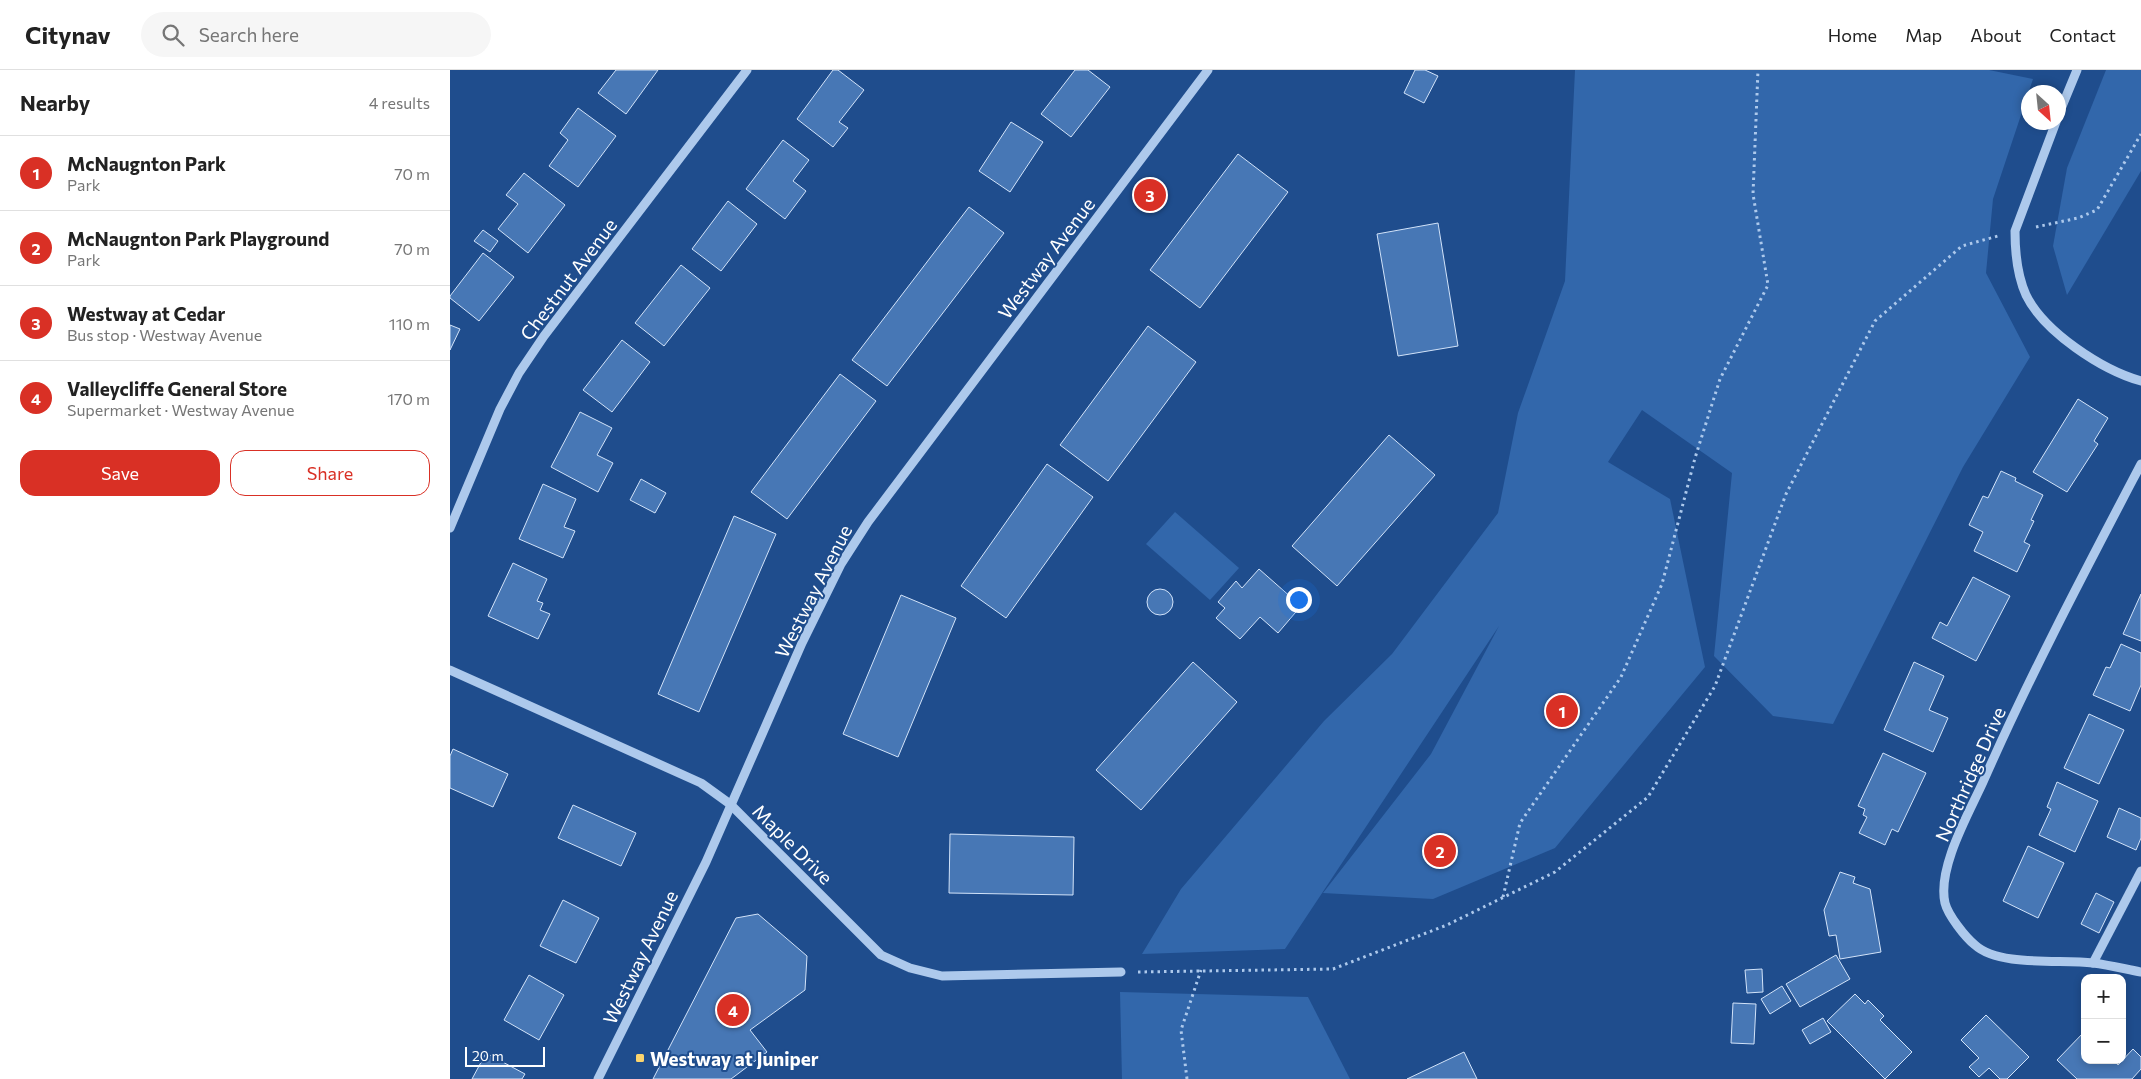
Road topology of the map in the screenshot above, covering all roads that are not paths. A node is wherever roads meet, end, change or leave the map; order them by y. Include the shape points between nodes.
1 (747, 70) edge
2 (1208, 70) edge
3 (2077, 70) edge
4 (2066, 97) edge
5 (2053, 130) edge
6 (2141, 381) edge
7 (2141, 464) edge
8 (450, 528) edge
9 (450, 670) edge
10 (730, 804) junction
11 (2141, 872) edge
12 (2093, 963) junction
13 (1121, 972) road end
14 (2141, 972) edge
15 (598, 1079) edge

1 - 8 street, Chestnut Avenue via 519,373 500,409
2 - 10 street, Westway Avenue via 868,522 841,564 802,643
3 - 4 street
5 - 6 street via 2015,231 2019,276 2026,296 2043,321 2102,364
7 - 12 street, Northridge Drive via 2050,637 1953,850 1945,878 1945,903 1960,929 1976,947 1997,957
9 - 10 street, Maple Drive via 701,783
10 - 13 street, Maple Drive via 881,955 910,968 942,976
10 - 15 street, Westway Avenue via 706,862
11 - 12 street
12 - 14 street, Northridge Drive

